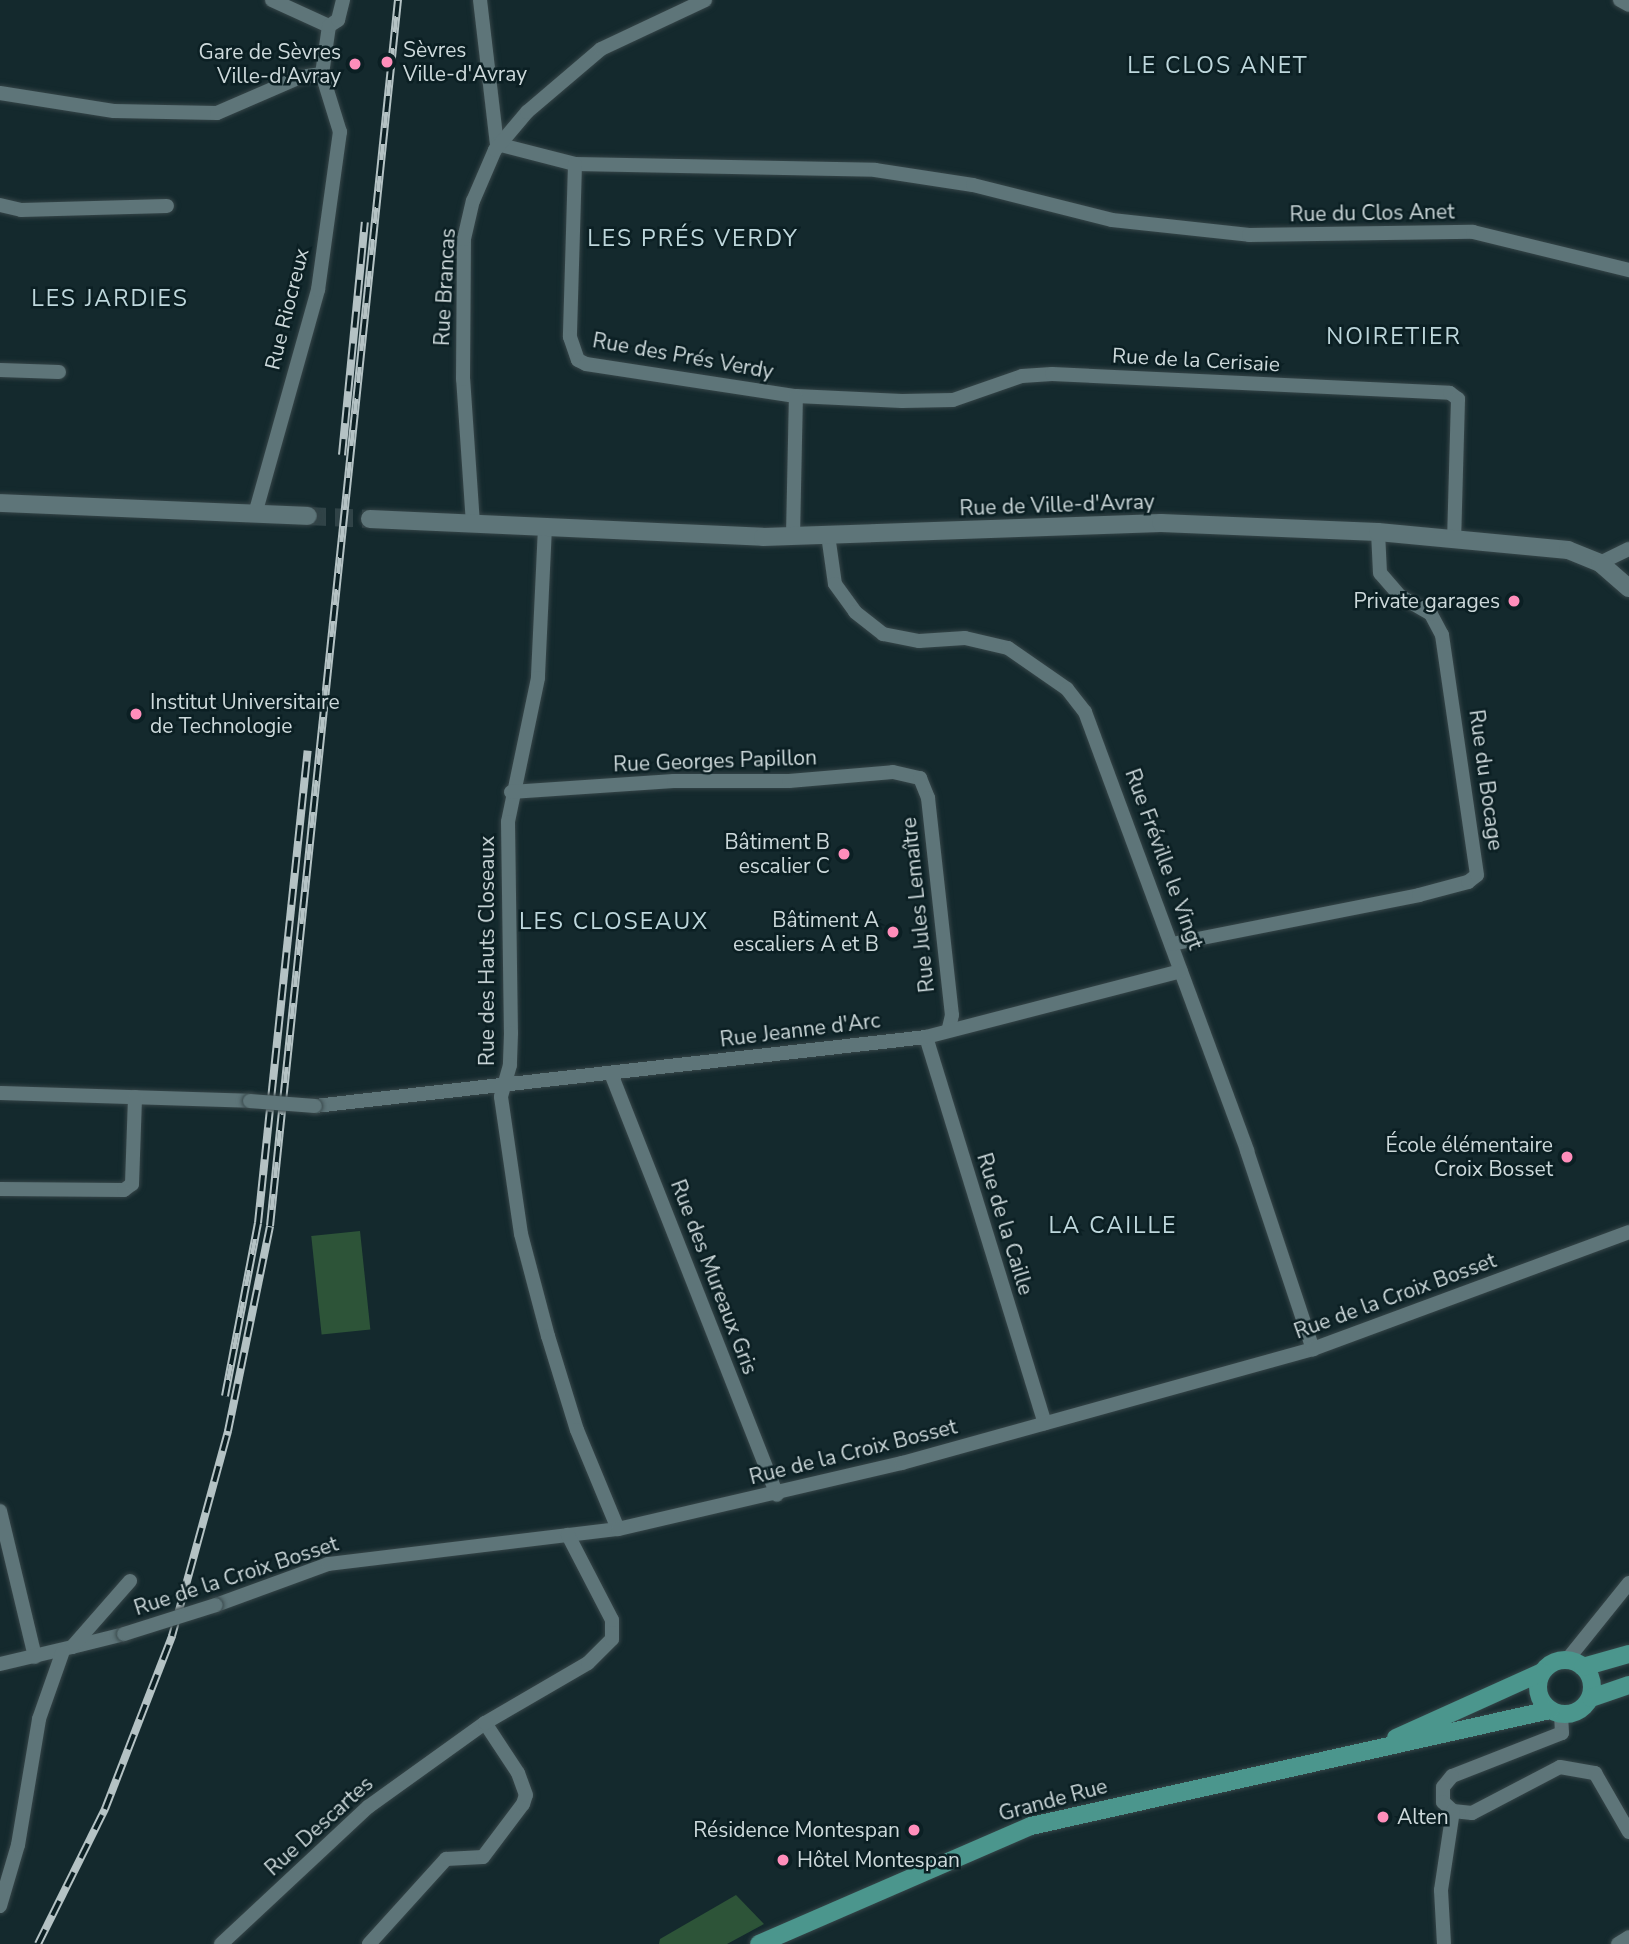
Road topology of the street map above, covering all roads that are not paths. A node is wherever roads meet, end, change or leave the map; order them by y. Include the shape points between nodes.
1 (272, 0) edge
2 (343, 0) edge
3 (480, 0) edge
4 (705, 0) edge
5 (1620, 0) edge
6 (1629, 5) edge
7 (329, 26) junction
8 (322, 74) junction
9 (0, 93) edge
10 (498, 144) junction
11 (575, 164) junction
12 (0, 205) edge
13 (167, 206) dead end
14 (1629, 270) edge
15 (0, 370) edge
16 (59, 372) dead end
17 (796, 396) junction
18 (0, 503) edge
19 (255, 514) junction
20 (307, 516) tunnel mouth
21 (370, 519) tunnel mouth
22 (473, 524) junction
23 (545, 527) junction
24 (1378, 532) junction
25 (828, 535) junction
26 (793, 536) junction
27 (1454, 538) junction
28 (1629, 549) edge
29 (1600, 563) junction
30 (1629, 588) edge
31 (920, 778) joint
32 (511, 792) junction
33 (1172, 944) junction
34 (1181, 971) junction
35 (949, 1028) junction
36 (926, 1037) junction
37 (612, 1076) junction
38 (505, 1087) junction
39 (0, 1093) edge
40 (135, 1097) junction
41 (0, 1189) edge
42 (1629, 1232) edge
43 (1313, 1349) junction
44 (1045, 1423) junction
45 (777, 1494) junction
46 (0, 1511) edge
47 (618, 1529) junction
48 (568, 1535) junction
49 (130, 1581) dead end
50 (1629, 1583) edge
51 (68, 1649) junction
52 (1629, 1654) edge
53 (35, 1657) junction
54 (0, 1664) edge
55 (1575, 1664) junction
56 (1542, 1672) junction
57 (1629, 1685) edge
58 (1591, 1698) junction
59 (1556, 1712) junction
60 (485, 1723) junction
61 (1375, 1747) junction
62 (1453, 1811) junction
63 (1628, 1828) edge
64 (6, 1867) edge
65 (0, 1906) edge
66 (1629, 1937) edge
67 (769, 1942) edge
68 (221, 1944) edge
69 (369, 1944) edge
70 (1444, 1944) edge
71 (1618, 1944) edge

1 - 7 street
2 - 7 street via 338,20
3 - 10 street
4 - 10 street, Rue Brancas via 601,49 527,112
5 - 6 street
7 - 8 street
8 - 9 street via 300,77 217,113 114,111
8 - 19 street, Rue Riocreux via 340,132 318,290
10 - 11 street, Rue du Clos Anet
10 - 22 street, Rue Brancas via 473,201 464,239 463,379
11 - 14 street, Rue du Clos Anet via 875,170 973,185 1112,220 1249,235 1473,232
11 - 17 street, Rue des Prés Verdy via 570,337 578,359
12 - 13 street via 21,210
15 - 16 street
17 - 26 street, Rue des Prés Verdy
17 - 27 street, Rue de la Cerisaie via 953,400 1022,376 1052,373 1450,393 1458,399
18 - 19 main road
19 - 20 main road
21 - 22 main road, Rue de Ville-d'Avray
22 - 23 main road, Rue de Ville-d'Avray
23 - 26 main road, Rue de Ville-d'Avray
23 - 32 street, Rue des Hauts Closeaux via 538,678
24 - 25 main road, Rue de Ville-d'Avray via 1161,523
24 - 27 main road, Rue de Ville-d'Avray
24 - 33 street, Rue du Bocage via 1380,573 1400,596 1431,614 1442,635 1477,875 1468,882 1419,895
25 - 26 main road, Rue de Ville-d'Avray
25 - 33 street, Rue Fréville le Vingt via 835,583 855,612 883,634 919,641 965,638 1008,648 1067,689 1085,712 1106,758
27 - 29 main road, Rue de Ville-d'Avray via 1541,545
28 - 29 street
29 - 30 main road, Rue de Ville-d'Avray
31 - 32 street, Rue Georges Papillon via 893,772 789,781 674,781
31 - 35 street, Rue Jules Lemaître via 928,799 952,1015
32 - 38 street, Rue des Hauts Closeaux via 511,1033
33 - 34 street, Rue Fréville le Vingt
34 - 35 street, Rue Jeanne d'Arc
34 - 43 street, Rue Fréville le Vingt
35 - 36 street, Rue Jeanne d'Arc
36 - 37 street, Rue Jeanne d'Arc
36 - 44 street, Rue de la Caille
37 - 38 street, Rue Jeanne d'Arc
37 - 45 street, Rue des Mureaux Gris
38 - 40 street, Rue Jeanne d'Arc, bridge via 315,1106
38 - 47 street, Rue des Hauts Closeaux via 501,1097 521,1234 577,1430
39 - 40 street, Rue Jeanne d'Arc
40 - 41 street via 132,1184 124,1190
42 - 43 street, Rue de la Croix Bosset
43 - 44 street, Rue de la Croix Bosset
44 - 45 street, Rue de la Croix Bosset
45 - 47 street, Rue de la Croix Bosset
46 - 53 street
47 - 48 street, Rue de la Croix Bosset
48 - 51 street, Rue de la Croix Bosset, bridge via 328,1564 216,1605
48 - 60 street, Rue Descartes via 612,1620 612,1639 588,1663
49 - 51 street
50 - 55 street
51 - 53 street, Rue de la Croix Bosset
51 - 64 street via 30,1757
52 - 55 main road
53 - 54 street, Rue de la Croix Bosset
55 - 56 main road
55 - 58 main road via 1591,1680
56 - 59 main road via 1538,1693
56 - 61 main road, Grande Rue
57 - 58 main road
58 - 59 main road via 1575,1712
59 - 61 main road, Grande Rue via 1523,1713 1458,1734
59 - 62 street via 1562,1733 1555,1738 1452,1776 1443,1787 1443,1802
60 - 68 street, Rue Descartes via 368,1807
60 - 69 street via 518,1773 526,1795 523,1804 483,1857 446,1859
61 - 67 main road, Grande Rue via 1031,1826
62 - 63 street via 1472,1813 1560,1767 1595,1773
62 - 70 street via 1441,1890
64 - 65 street
66 - 71 street

